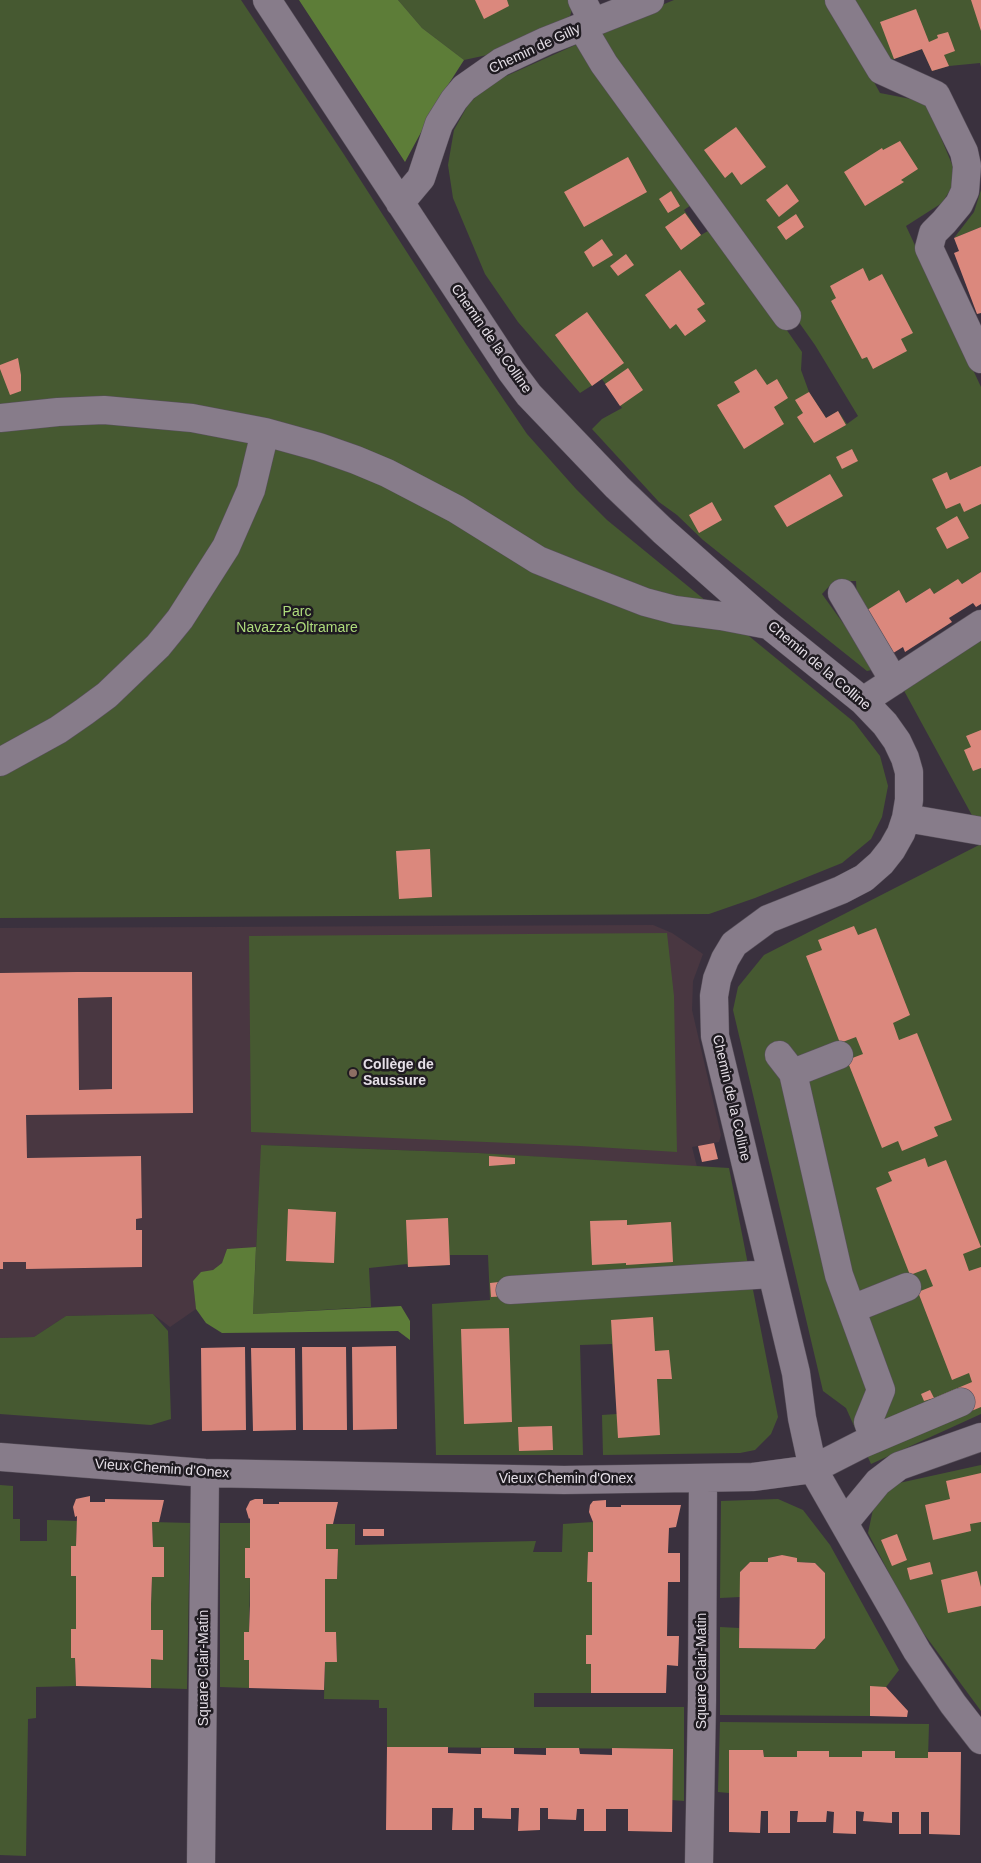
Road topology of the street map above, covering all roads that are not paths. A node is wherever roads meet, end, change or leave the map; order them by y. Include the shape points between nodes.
1 (267, 0) edge
2 (650, 0) edge
3 (839, 0) edge
4 (586, 16) edge
5 (400, 202) junction
6 (787, 316) dead end
7 (981, 359) edge
8 (0, 418) edge
9 (265, 432) junction
10 (842, 593) dead end
11 (981, 624) edge
12 (770, 626) junction
13 (894, 681) junction
14 (863, 701) junction
15 (0, 762) edge
16 (906, 818) junction
17 (981, 831) edge
18 (839, 1055) dead end
19 (772, 1274) junction
20 (907, 1287) dead end
21 (510, 1290) dead end
22 (852, 1309) junction
23 (961, 1402) dead end
24 (981, 1437) edge
25 (874, 1439) junction
26 (0, 1457) edge
27 (813, 1468) junction
28 (205, 1473) junction
29 (702, 1478) junction
30 (845, 1522) junction
31 (981, 1740) edge
32 (201, 1863) edge
33 (700, 1863) edge

1 - 5 street, Chemin de la Colline
2 - 4 street, Chemin de Gilly
3 - 7 street via 880,70 936,95 964,152 967,166 965,191 960,204 933,233 929,248
4 - 5 street, Chemin de Gilly via 501,62 464,88 439,124 422,178
4 - 6 street via 604,64
5 - 12 street, Chemin de la Colline via 529,395 650,519
8 - 9 street via 113,411 192,418
9 - 12 street via 319,447 387,473 456,509 538,560 628,596 675,610
9 - 15 street via 251,490 226,547 180,619 158,646 107,695 58,730
10 - 13 street
11 - 13 street
12 - 14 street, Chemin de la Colline
13 - 14 street
14 - 16 street, Chemin de la Colline via 885,724 905,758 910,787
16 - 17 street
16 - 19 street, Chemin de la Colline via 892,849 864,878 768,919 734,944 717,979 714,996 716,1036
18 - 22 street via 786,1064 839,1275
19 - 21 street
19 - 27 street, Chemin de la Colline via 796,1373
20 - 22 street
22 - 25 street via 881,1390 868,1422
23 - 25 street
24 - 30 street via 899,1466 878,1482
25 - 27 street
26 - 28 street, Vieux Chemin d'Onex
27 - 29 street, Vieux Chemin d'Onex via 753,1477
27 - 30 street
28 - 29 street, Vieux Chemin d'Onex via 564,1480
28 - 32 street, Square Clair-Matin
29 - 33 street, Square Clair-Matin
30 - 31 street via 917,1651

